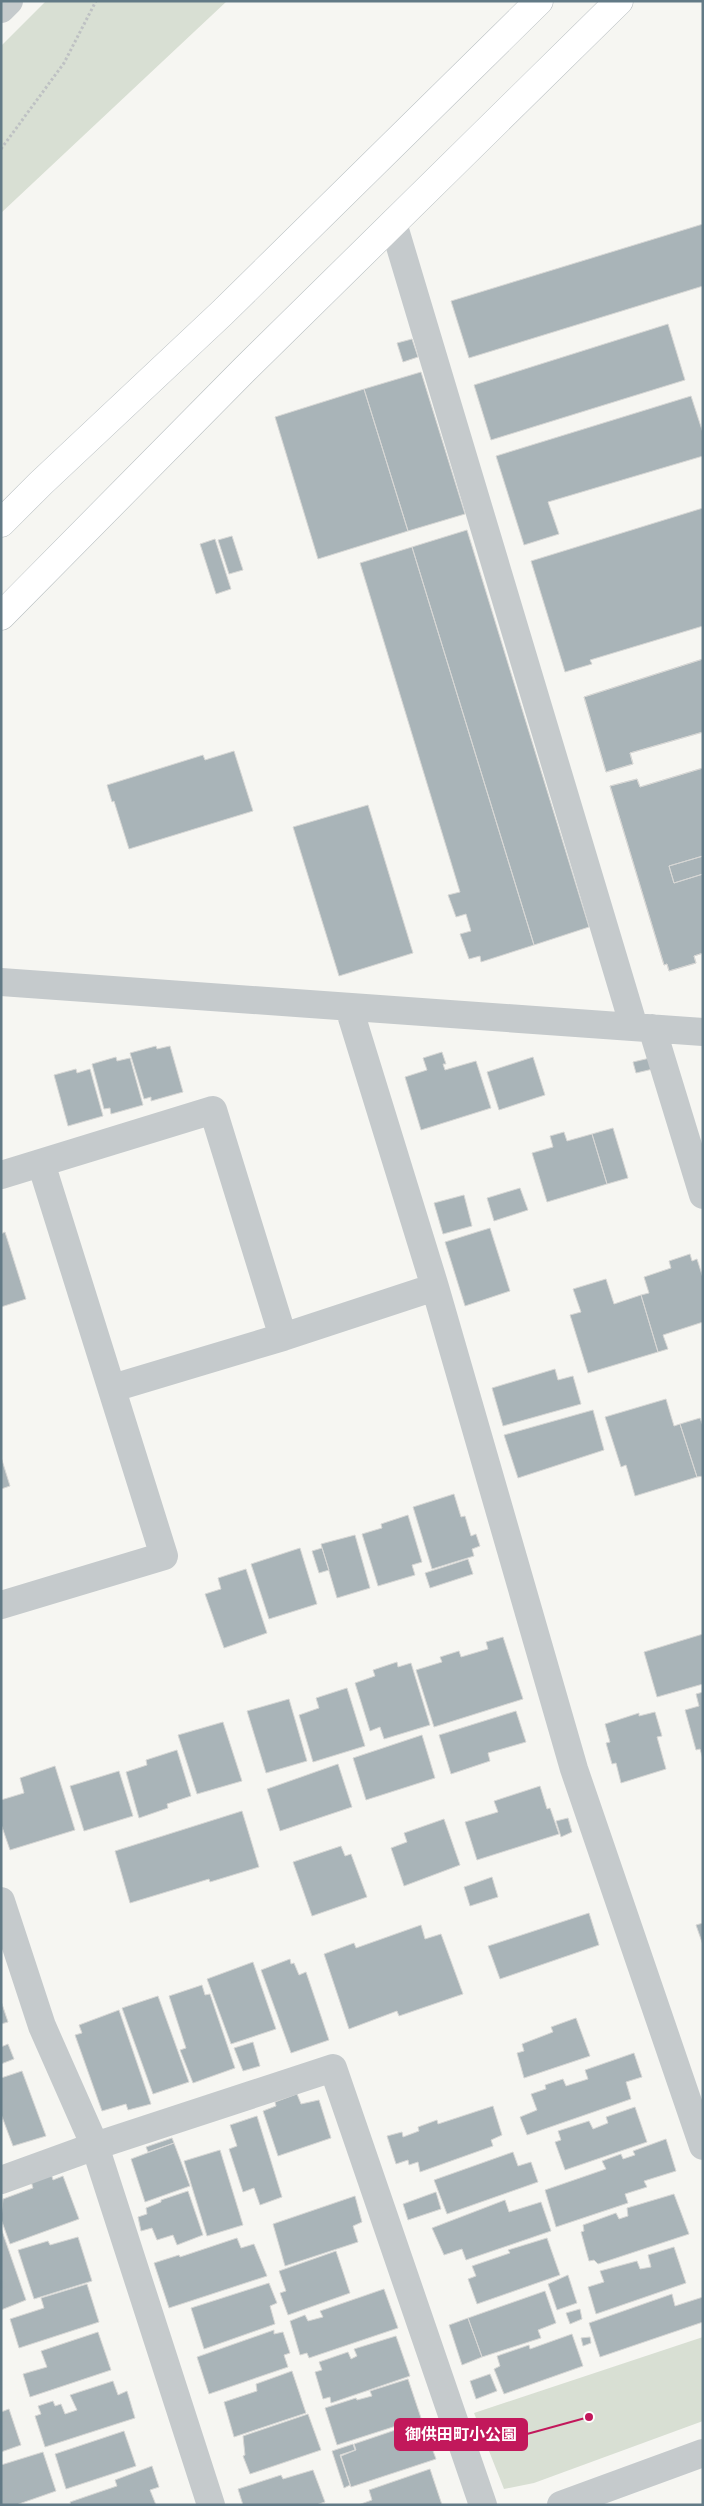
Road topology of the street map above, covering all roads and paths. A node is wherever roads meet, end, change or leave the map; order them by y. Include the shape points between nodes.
1 (9, 1) edge
2 (96, 1) edge
3 (539, 1) edge
4 (619, 1) edge
5 (1, 9) edge
6 (1, 149) edge
7 (394, 223) junction
8 (1, 523) edge
9 (1, 616) edge
10 (1, 982) edge
11 (350, 1008) junction
12 (643, 1028) junction
13 (703, 1032) edge
14 (41, 1163) junction
15 (1, 1175) edge
16 (703, 1195) edge
17 (435, 1287) junction
18 (283, 1337) junction
19 (113, 1388) junction
20 (1, 1605) edge
21 (1, 1901) edge
22 (95, 2146) junction
23 (703, 2146) edge
24 (1, 2180) edge
25 (703, 2453) edge
26 (211, 2505) edge
27 (483, 2505) edge
28 (561, 2505) edge

1 - 5 street
2 - 6 path via 64,64
3 - 8 street via 222,313
4 - 7 street
7 - 9 street
7 - 12 street
10 - 11 street
11 - 12 street
11 - 17 street
12 - 13 street
12 - 16 street
14 - 15 street
14 - 18 street via 213,1110
14 - 19 street
17 - 18 street
17 - 23 street via 574,1769
18 - 19 street
19 - 20 street via 164,1556
21 - 22 street via 42,2026
22 - 24 street
22 - 26 street
22 - 27 street via 333,2068
25 - 28 street

